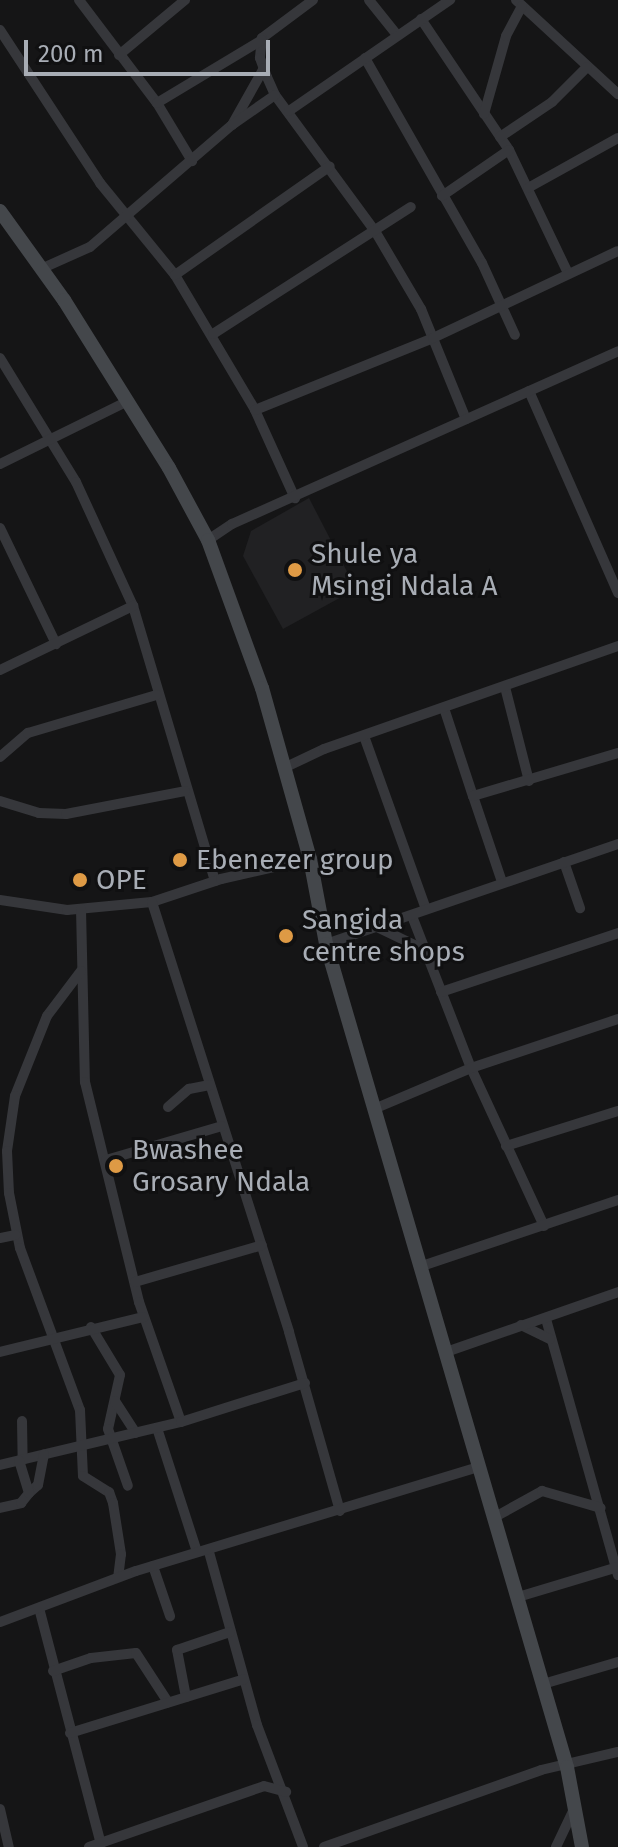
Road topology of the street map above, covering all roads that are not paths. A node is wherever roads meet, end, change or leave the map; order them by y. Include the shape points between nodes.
1 (79, 0) edge
2 (185, 0) edge
3 (313, 0) edge
4 (369, 0) edge
5 (450, 0) edge
6 (519, 3) edge
7 (421, 19) junction
8 (0, 30) edge
9 (397, 35) junction
10 (262, 40) junction
11 (119, 55) junction
12 (365, 58) junction
13 (587, 67) junction
14 (264, 68) junction
15 (618, 94) edge
16 (275, 95) junction
17 (157, 103) junction
18 (289, 111) junction
19 (484, 114) junction
20 (232, 125) junction
21 (500, 137) junction
22 (618, 138) edge
23 (509, 150) junction
24 (192, 161) junction
25 (330, 166) junction
26 (528, 188) junction
27 (442, 196) junction
28 (411, 207) dead end
29 (0, 211) edge
30 (128, 218) junction
31 (375, 231) junction
32 (618, 251) edge
33 (43, 268) junction
34 (568, 273) junction
35 (175, 275) junction
36 (503, 305) junction
37 (213, 334) junction
38 (515, 335) dead end
39 (433, 338) junction
40 (618, 351) edge
41 (0, 358) edge
42 (529, 391) junction
43 (128, 401) junction
44 (255, 410) junction
45 (466, 419) junction
46 (52, 439) junction
47 (0, 464) edge
48 (295, 498) junction
49 (0, 528) edge
50 (208, 540) junction
51 (618, 593) edge
52 (133, 606) junction
53 (56, 644) junction
54 (618, 646) edge
55 (0, 670) edge
56 (505, 687) junction
57 (156, 695) junction
58 (444, 708) junction
59 (364, 736) junction
60 (618, 753) edge
61 (0, 757) edge
62 (286, 767) junction
63 (529, 781) junction
64 (185, 791) junction
65 (473, 796) junction
66 (0, 801) edge
67 (618, 844) edge
68 (310, 859) junction
69 (564, 862) junction
70 (215, 881) junction
71 (502, 882) junction
72 (0, 900) edge
73 (152, 902) junction
74 (580, 908) dead end
75 (81, 909) junction
76 (426, 909) junction
77 (412, 916) junction
78 (374, 927) junction
79 (618, 933) edge
80 (326, 944) junction
81 (425, 950) junction
82 (81, 971) junction
83 (441, 992) junction
84 (618, 1019) edge
85 (471, 1068) junction
86 (210, 1085) junction
87 (168, 1107) dead end
88 (374, 1109) junction
89 (618, 1111) edge
90 (222, 1126) junction
91 (506, 1146) junction
92 (3, 1150) edge
93 (106, 1160) junction
94 (618, 1200) edge
95 (544, 1226) junction
96 (16, 1235) junction
97 (0, 1238) edge
98 (262, 1245) junction
99 (422, 1266) junction
100 (135, 1282) junction
101 (618, 1292) edge
102 (144, 1317) junction
103 (546, 1319) junction
104 (521, 1325) junction
105 (91, 1327) junction
106 (51, 1337) junction
107 (550, 1339) junction
108 (449, 1351) junction
109 (0, 1352) edge
110 (305, 1383) junction
111 (115, 1401) junction
112 (22, 1421) dead end
113 (181, 1422) junction
114 (157, 1428) junction
115 (136, 1433) junction
116 (111, 1441) junction
117 (82, 1447) junction
118 (44, 1455) junction
119 (21, 1460) junction
120 (0, 1465) edge
121 (478, 1467) junction
122 (128, 1486) dead end
123 (29, 1493) junction
124 (0, 1508) edge
125 (601, 1508) junction
126 (340, 1511) junction
127 (495, 1517) junction
128 (197, 1552) junction
129 (209, 1552) junction
130 (153, 1566) junction
131 (617, 1569) edge
132 (118, 1577) junction
133 (518, 1597) junction
134 (39, 1608) junction
135 (170, 1616) dead end
136 (0, 1622) edge
137 (230, 1632) junction
138 (618, 1662) edge
139 (53, 1671) junction
140 (244, 1679) junction
141 (543, 1684) junction
142 (186, 1697) junction
143 (168, 1702) junction
144 (70, 1733) junction
145 (618, 1752) edge
146 (567, 1767) junction
147 (286, 1792) junction
148 (575, 1807) junction
149 (0, 1809) edge
150 (101, 1844) junction
151 (9, 1847) edge
152 (89, 1847) edge
153 (303, 1847) edge
154 (324, 1847) edge
155 (556, 1847) edge
156 (582, 1847) edge

1 - 11 street
2 - 11 street
3 - 10 street
4 - 9 street
5 - 7 street
6 - 13 street
6 - 19 street
7 - 9 street
7 - 19 street
8 - 30 street
9 - 12 street
10 - 14 street
10 - 17 street
11 - 17 street
12 - 18 street
12 - 27 street
13 - 15 street
13 - 21 street via 552,102
14 - 16 street
14 - 20 street
16 - 18 street
16 - 20 street
17 - 24 street
18 - 25 street
19 - 21 street
20 - 24 street
21 - 23 street
22 - 26 street
23 - 26 street
23 - 27 street
24 - 30 street
25 - 31 street
25 - 35 street
26 - 34 street
27 - 36 street
28 - 31 street
29 - 33 street
30 - 33 street via 86,250
30 - 35 street
31 - 37 street
31 - 39 street
32 - 34 street
33 - 43 street
34 - 36 street
35 - 37 street
36 - 38 street
36 - 39 street
37 - 44 street
39 - 44 street
39 - 45 street
40 - 42 street
41 - 46 street
42 - 45 street
42 - 51 street
43 - 46 street
43 - 50 street
44 - 48 street
45 - 48 street
46 - 47 street
46 - 52 street
48 - 50 street
49 - 53 street
50 - 62 street
52 - 53 street
52 - 57 street
53 - 55 street
54 - 56 street
56 - 58 street
56 - 63 street
57 - 61 street via 28,733
57 - 64 street
58 - 59 street
58 - 65 street
59 - 62 street
59 - 76 street
60 - 63 street
62 - 68 street
63 - 65 street
64 - 66 street via 66,814 39,813
64 - 70 street
65 - 71 street
67 - 69 street
68 - 70 street
68 - 80 street
69 - 71 street
69 - 74 street
70 - 73 street
71 - 76 street
72 - 75 street
73 - 75 street
73 - 86 street
75 - 82 street
76 - 77 street
77 - 78 street
77 - 81 street
78 - 80 street
78 - 81 street
79 - 83 street
80 - 88 street
81 - 83 street
82 - 92 street via 47,1016 32,1050
82 - 93 street via 85,1082
83 - 85 street
84 - 85 street
85 - 88 street
85 - 91 street
86 - 87 street via 189,1089
86 - 90 street
88 - 99 street
89 - 91 street
90 - 93 street
90 - 98 street
91 - 95 street
92 - 96 street
93 - 100 street
94 - 95 street
95 - 99 street
96 - 97 street
96 - 106 street
98 - 100 street
98 - 110 street
99 - 108 street
100 - 102 street
101 - 103 street
102 - 105 street
102 - 113 street
103 - 104 street
103 - 107 street
104 - 107 street
104 - 108 street
105 - 106 street
105 - 111 street via 118,1368
106 - 109 street
106 - 117 street via 80,1410
107 - 125 street
108 - 121 street
110 - 113 street
110 - 126 street
111 - 115 street
111 - 116 street via 109,1417
112 - 119 street
113 - 114 street
114 - 115 street
114 - 128 street
115 - 116 street
116 - 117 street
116 - 122 street
117 - 118 street
117 - 132 street via 83,1476 109,1492 113,1503 121,1554
118 - 119 street
118 - 123 street via 38,1485
119 - 120 street
119 - 123 street
121 - 126 street
121 - 127 street
123 - 124 street via 21,1503
125 - 127 street via 542,1491
125 - 131 street
126 - 129 street
127 - 133 street
128 - 129 street
128 - 130 street
129 - 137 street
130 - 132 street
130 - 135 street
131 - 133 street
132 - 134 street
133 - 141 street
134 - 136 street
134 - 139 street
137 - 140 street
137 - 142 street via 177,1650
138 - 141 street
139 - 143 street via 91,1658 136,1653
139 - 144 street
140 - 142 street
140 - 147 street
141 - 146 street
142 - 143 street
143 - 144 street
144 - 150 street
145 - 146 street
146 - 148 street
146 - 154 street via 541,1770
147 - 150 street via 264,1786
147 - 153 street
148 - 155 street
148 - 156 street
149 - 151 street
150 - 152 street

